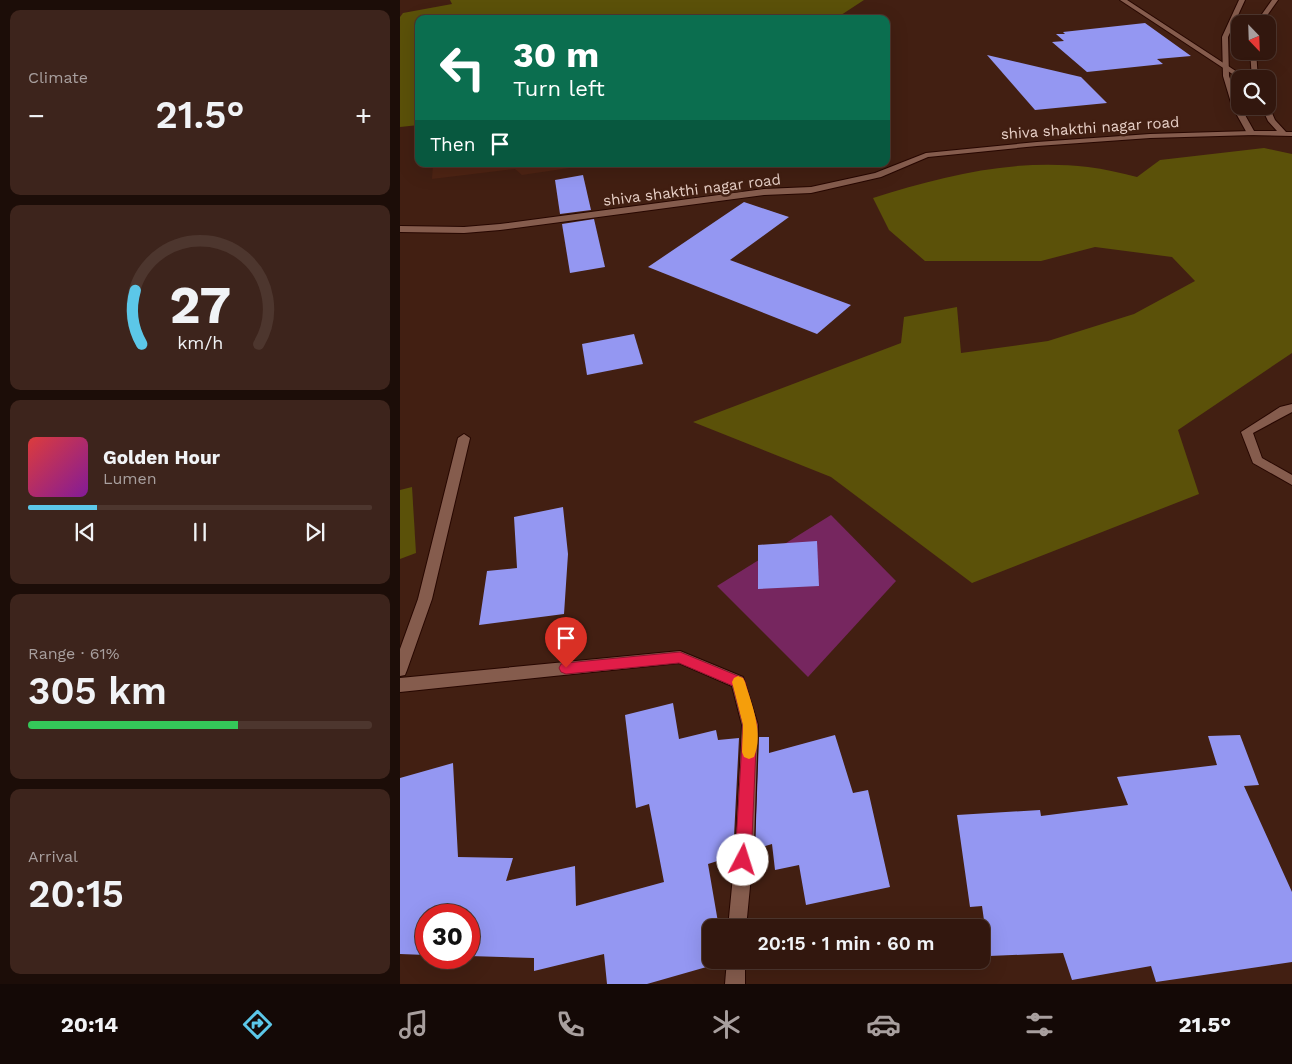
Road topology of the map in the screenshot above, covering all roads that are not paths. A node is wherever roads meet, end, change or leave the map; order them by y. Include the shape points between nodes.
1 (1123, 0) edge
2 (1242, 0) edge
3 (1275, 0) edge
4 (1264, 15) edge
5 (1226, 66) junction
6 (1232, 70) edge
7 (1269, 115) edge
8 (1283, 132) junction
9 (1251, 133) junction
10 (1292, 134) edge
11 (400, 229) edge
12 (1292, 408) edge
13 (464, 438) dead end
14 (1292, 481) edge
15 (400, 670) edge
16 (400, 685) edge
17 (738, 919) edge
18 (736, 969) edge
19 (735, 984) edge

1 - 5 street
2 - 5 street via 1225,37
3 - 4 street
5 - 6 street
5 - 9 street via 1236,106
7 - 8 street
8 - 9 street, shiva shakthi nagar road
8 - 10 street, shiva shakthi nagar road
9 - 11 street, shiva shakthi nagar road via 1150,136 926,156 878,175 811,190 764,192 500,227
12 - 14 street via 1247,432 1257,460
13 - 15 street via 425,599
16 - 17 street via 680,657 738,682 750,725
18 - 19 street

